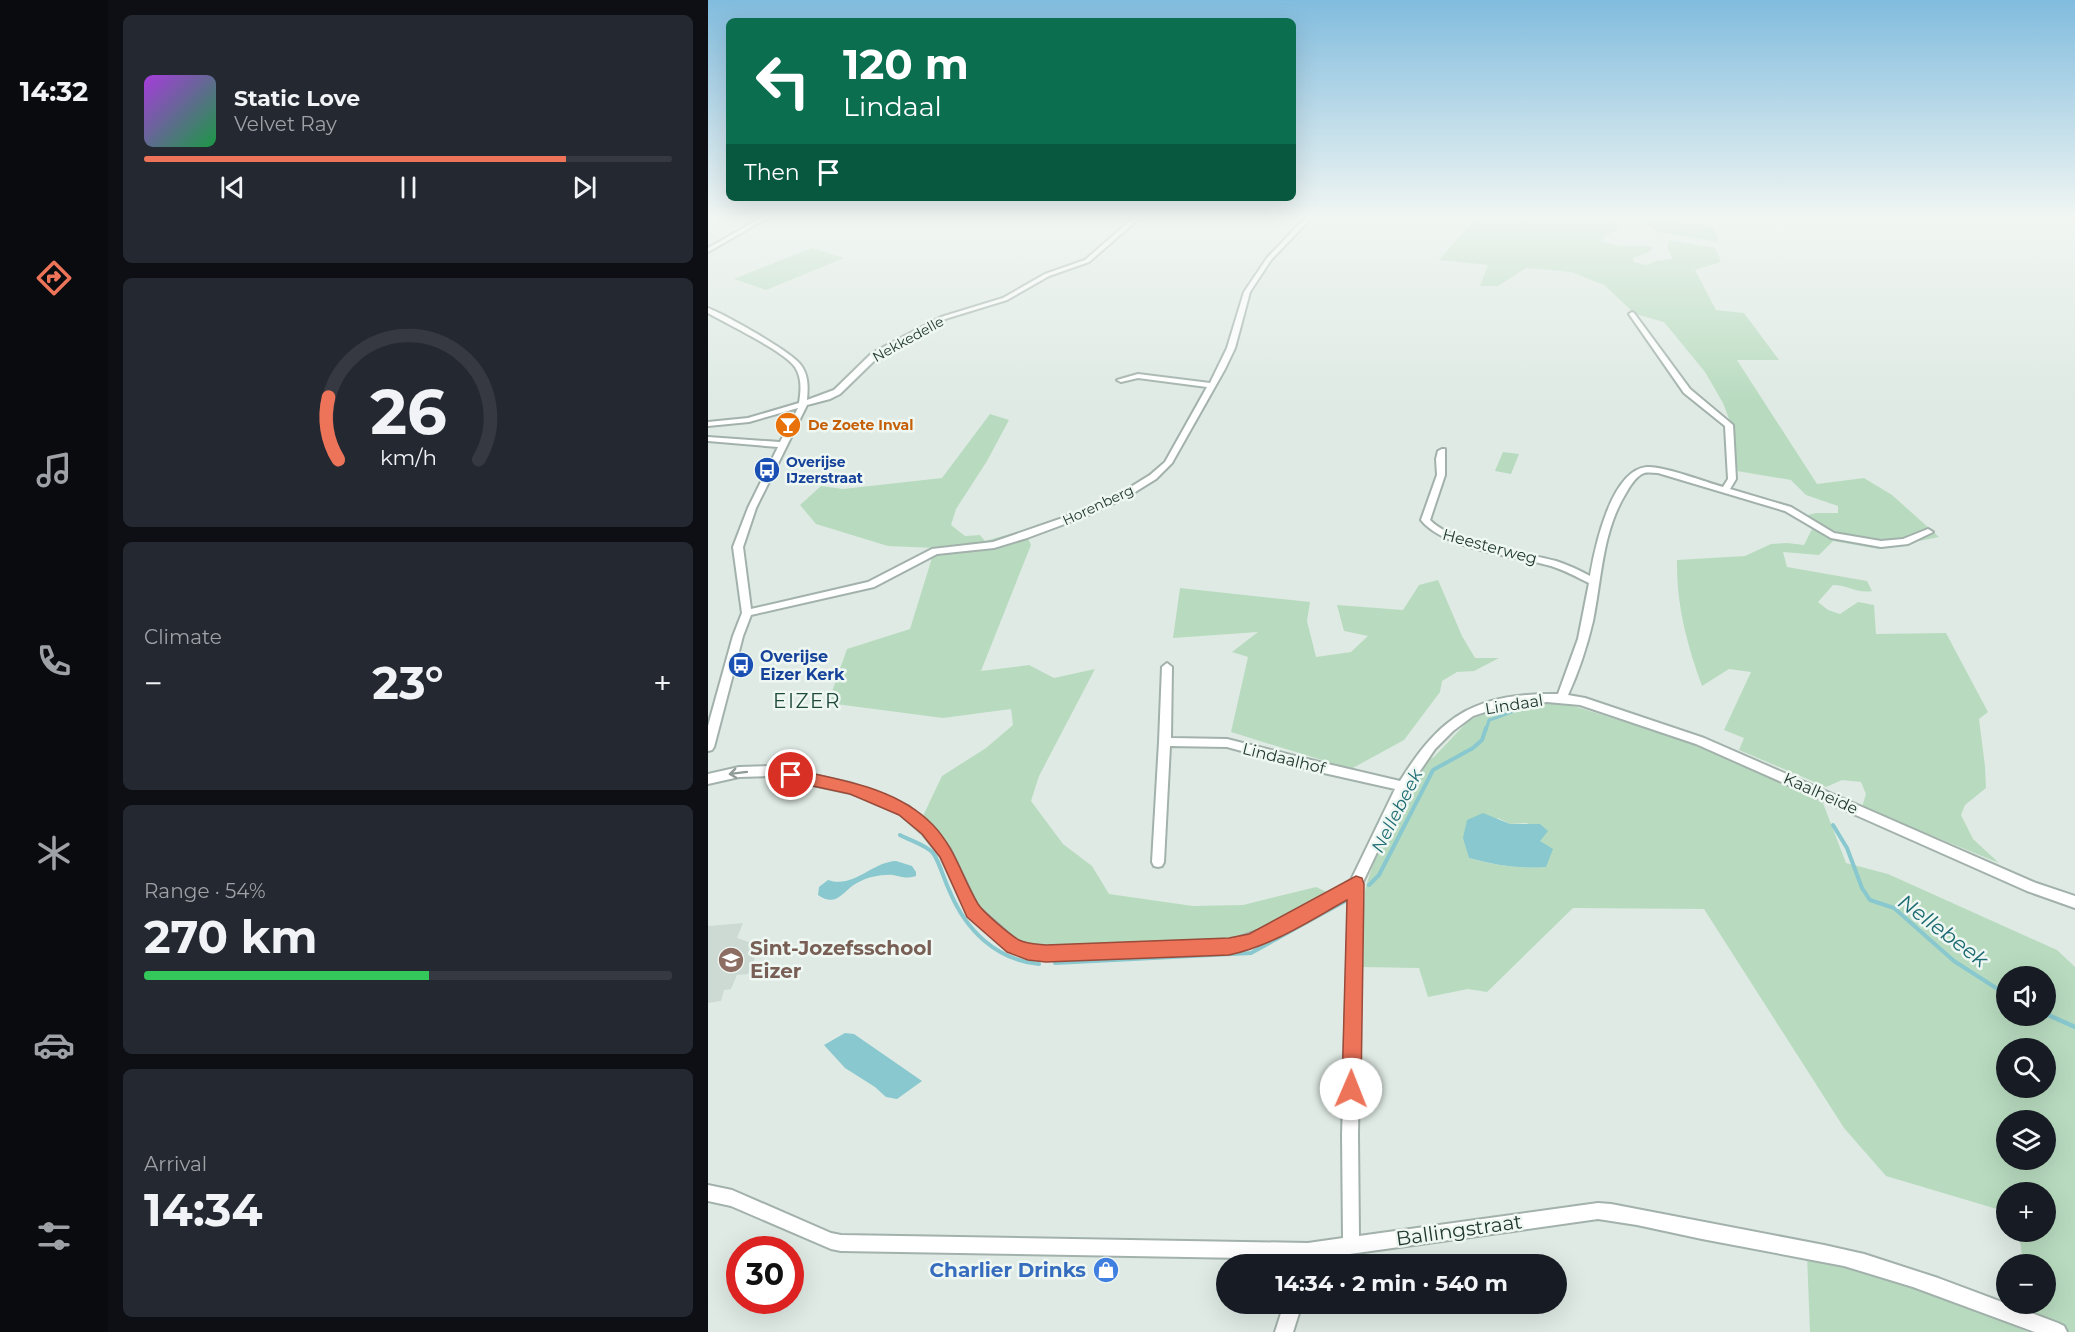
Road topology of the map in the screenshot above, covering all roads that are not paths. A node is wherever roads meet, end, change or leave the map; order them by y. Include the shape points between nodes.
1 (1041, 278) edge
2 (1256, 278) edge
3 (708, 310) edge
4 (1632, 314) dead end
5 (1121, 380) dead end
6 (1212, 385) junction
7 (802, 405) junction
8 (708, 424) edge
9 (708, 439) edge
10 (782, 445) junction
11 (1442, 451) dead end
12 (1725, 490) junction
13 (1928, 531) dead end
14 (1594, 581) junction
15 (747, 613) junction
16 (1167, 667) dead end
17 (1562, 697) junction
18 (1165, 742) junction
19 (708, 747) edge
20 (708, 779) edge
21 (1402, 786) junction
22 (1158, 862) dead end
23 (1356, 884) junction
24 (2075, 902) edge
25 (708, 1193) edge
26 (1351, 1245) junction
27 (1320, 1254) edge
28 (1216, 1255) edge
29 (1290, 1314) edge
30 (1284, 1332) edge
31 (2058, 1332) edge

1 - 7 street, Nekkedelle via 1005,299 928,325 875,355 837,392
2 - 6 street, Horenberg via 1247,292 1231,348
3 - 7 street via 791,359 805,384
4 - 12 street via 1687,391 1729,425 1732,479
5 - 6 street via 1138,376
6 - 15 street, Horenberg via 1168,463 1124,495 1077,517 994,545 934,551 871,585
7 - 8 street, Nekkedelle via 749,420
7 - 10 street
9 - 10 street
10 - 15 street via 738,547
11 - 14 street, Heesterweg via 1441,475 1425,520 1431,529 1471,544 1558,565
12 - 13 street, Lindaal via 1788,509 1831,535 1881,544 1905,542
12 - 14 street, Lindaal via 1653,470 1637,472 1607,517
14 - 17 street, Lindaal via 1577,664
15 - 19 street
16 - 18 street
17 - 21 street, Lindaal via 1492,704 1469,713 1434,743
17 - 24 street, Kaalheide via 1700,741 2032,887
18 - 21 street, Lindaalhof via 1227,743
18 - 22 street
23 -> 20 street via 1270,934 1229,947 1028,951 1013,946 973,911 946,853 904,810 850,788 771,771 739,772
21 - 23 street, Lindaal
23 - 26 street
25 - 28 street, Ballingstraat via 732,1198 841,1243
26 - 27 street, Ballingstraat
26 - 31 street, Ballingstraat via 1598,1211 1628,1214 1864,1263 1935,1285
29 - 30 street

